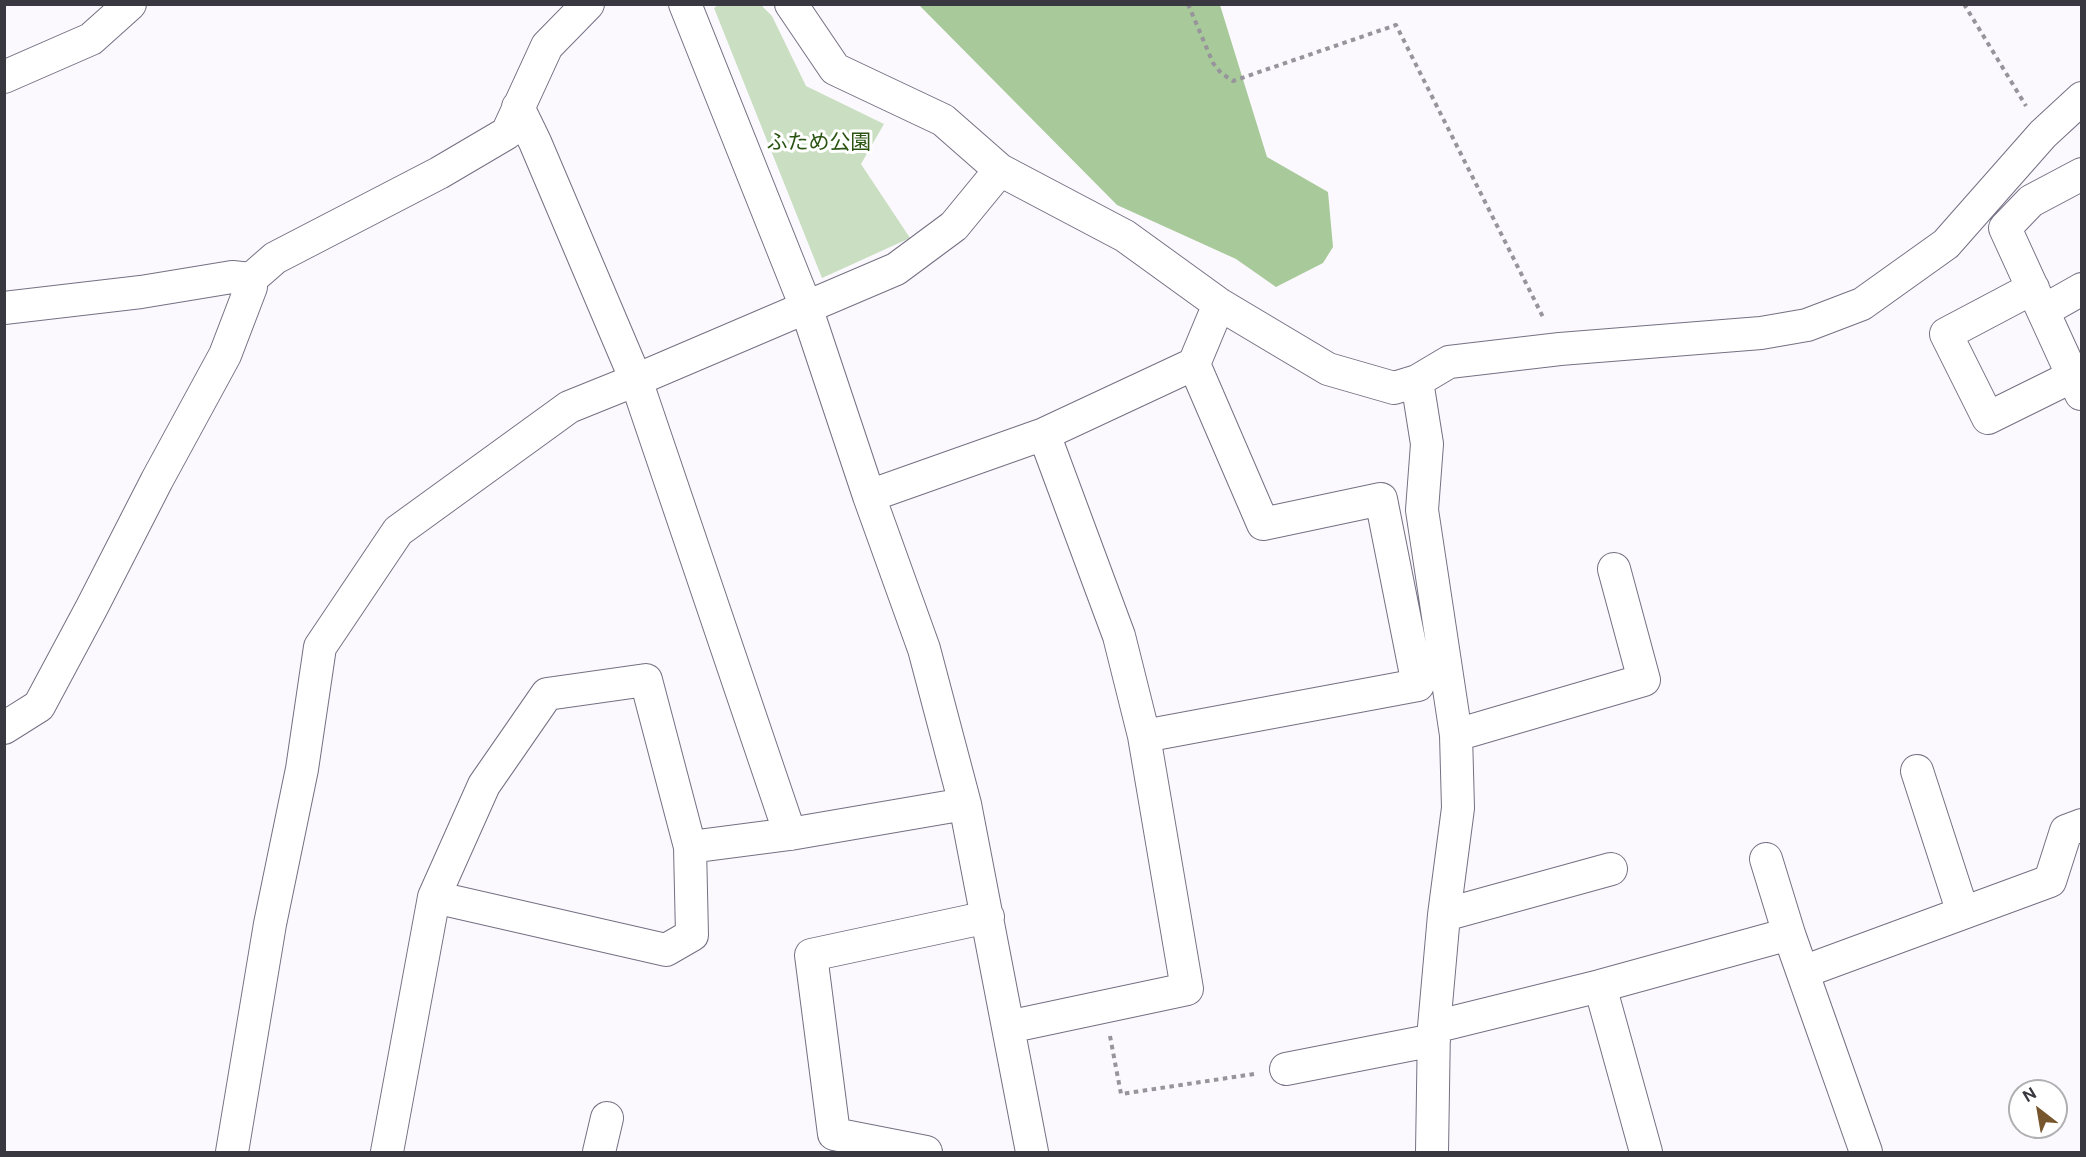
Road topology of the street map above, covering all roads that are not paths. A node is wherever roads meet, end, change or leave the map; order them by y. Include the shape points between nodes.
1 (130, 4) edge
2 (588, 4) edge
3 (685, 4) edge
4 (791, 4) edge
5 (4, 78) edge
6 (2082, 98) edge
7 (518, 107) junction
8 (1000, 170) junction
9 (2082, 174) edge
10 (251, 279) junction
11 (2082, 289) edge
12 (2038, 299) junction
13 (1219, 304) junction
14 (806, 307) junction
15 (4, 308) edge
16 (1194, 364) junction
17 (636, 380) junction
18 (1417, 381) junction
19 (2077, 385) edge
20 (1044, 434) junction
21 (869, 496) junction
22 (1614, 569) dead end
23 (4, 728) edge
24 (1456, 735) junction
25 (1144, 736) junction
26 (1917, 771) dead end
27 (965, 804) junction
28 (2082, 825) edge
29 (790, 834) junction
30 (690, 848) junction
31 (1766, 859) dead end
32 (1611, 869) dead end
33 (434, 897) junction
34 (1964, 913) junction
35 (1444, 915) junction
36 (988, 917) junction
37 (1789, 934) junction
38 (1803, 972) junction
39 (1600, 986) junction
40 (1008, 1027) junction
41 (1434, 1033) junction
42 (1286, 1069) road end
43 (607, 1118) dead end
44 (232, 1152) edge
45 (387, 1152) edge
46 (599, 1152) edge
47 (926, 1152) edge
48 (1032, 1152) edge
49 (1431, 1152) edge
50 (1646, 1152) edge
51 (1866, 1152) edge

1 - 5 street via 91,39
2 - 7 street via 547,46
3 - 14 street
4 - 8 street via 835,69 943,120
6 - 18 street via 2043,134 1946,244 1862,304 1807,325 1761,333 1449,362
7 - 10 street via 507,133 275,258
7 - 17 street
8 - 13 street via 1125,236
8 - 14 street via 954,226 896,269
9 - 12 street via 2031,201 2005,228
10 - 15 street via 232,277
10 - 23 street via 225,355 39,706
11 - 12 street
12 - 19 street
12 - 19 street via 1946,334 1988,418
13 - 16 street
13 - 18 street via 1328,369 1394,388
14 - 17 street
14 - 21 street
16 - 20 street
16 - 25 street via 1263,524 1382,499 1418,685
17 - 29 street
17 - 44 street via 569,407 398,531 320,646 302,769 270,924
18 - 24 street via 1427,444 1422,510
20 - 21 street
20 - 25 street via 1119,636
21 - 27 street via 924,648
22 - 24 street via 1644,680
24 - 35 street via 1458,808
25 - 40 street via 1187,989
26 - 34 street
27 - 29 street
27 - 36 street
28 - 34 street via 2066,831 2050,881
29 - 30 street
30 - 33 street via 692,935 666,950
30 - 33 street via 646,680 547,694 484,785
31 - 37 street
32 - 35 street
33 - 45 street
34 - 38 street
35 - 41 street
36 - 40 street
36 - 47 street via 811,955 834,1134
37 - 38 street
37 - 39 street
38 - 51 street
39 - 41 street
39 - 50 street
40 - 48 street
41 - 42 street
41 - 49 street
43 - 46 street

